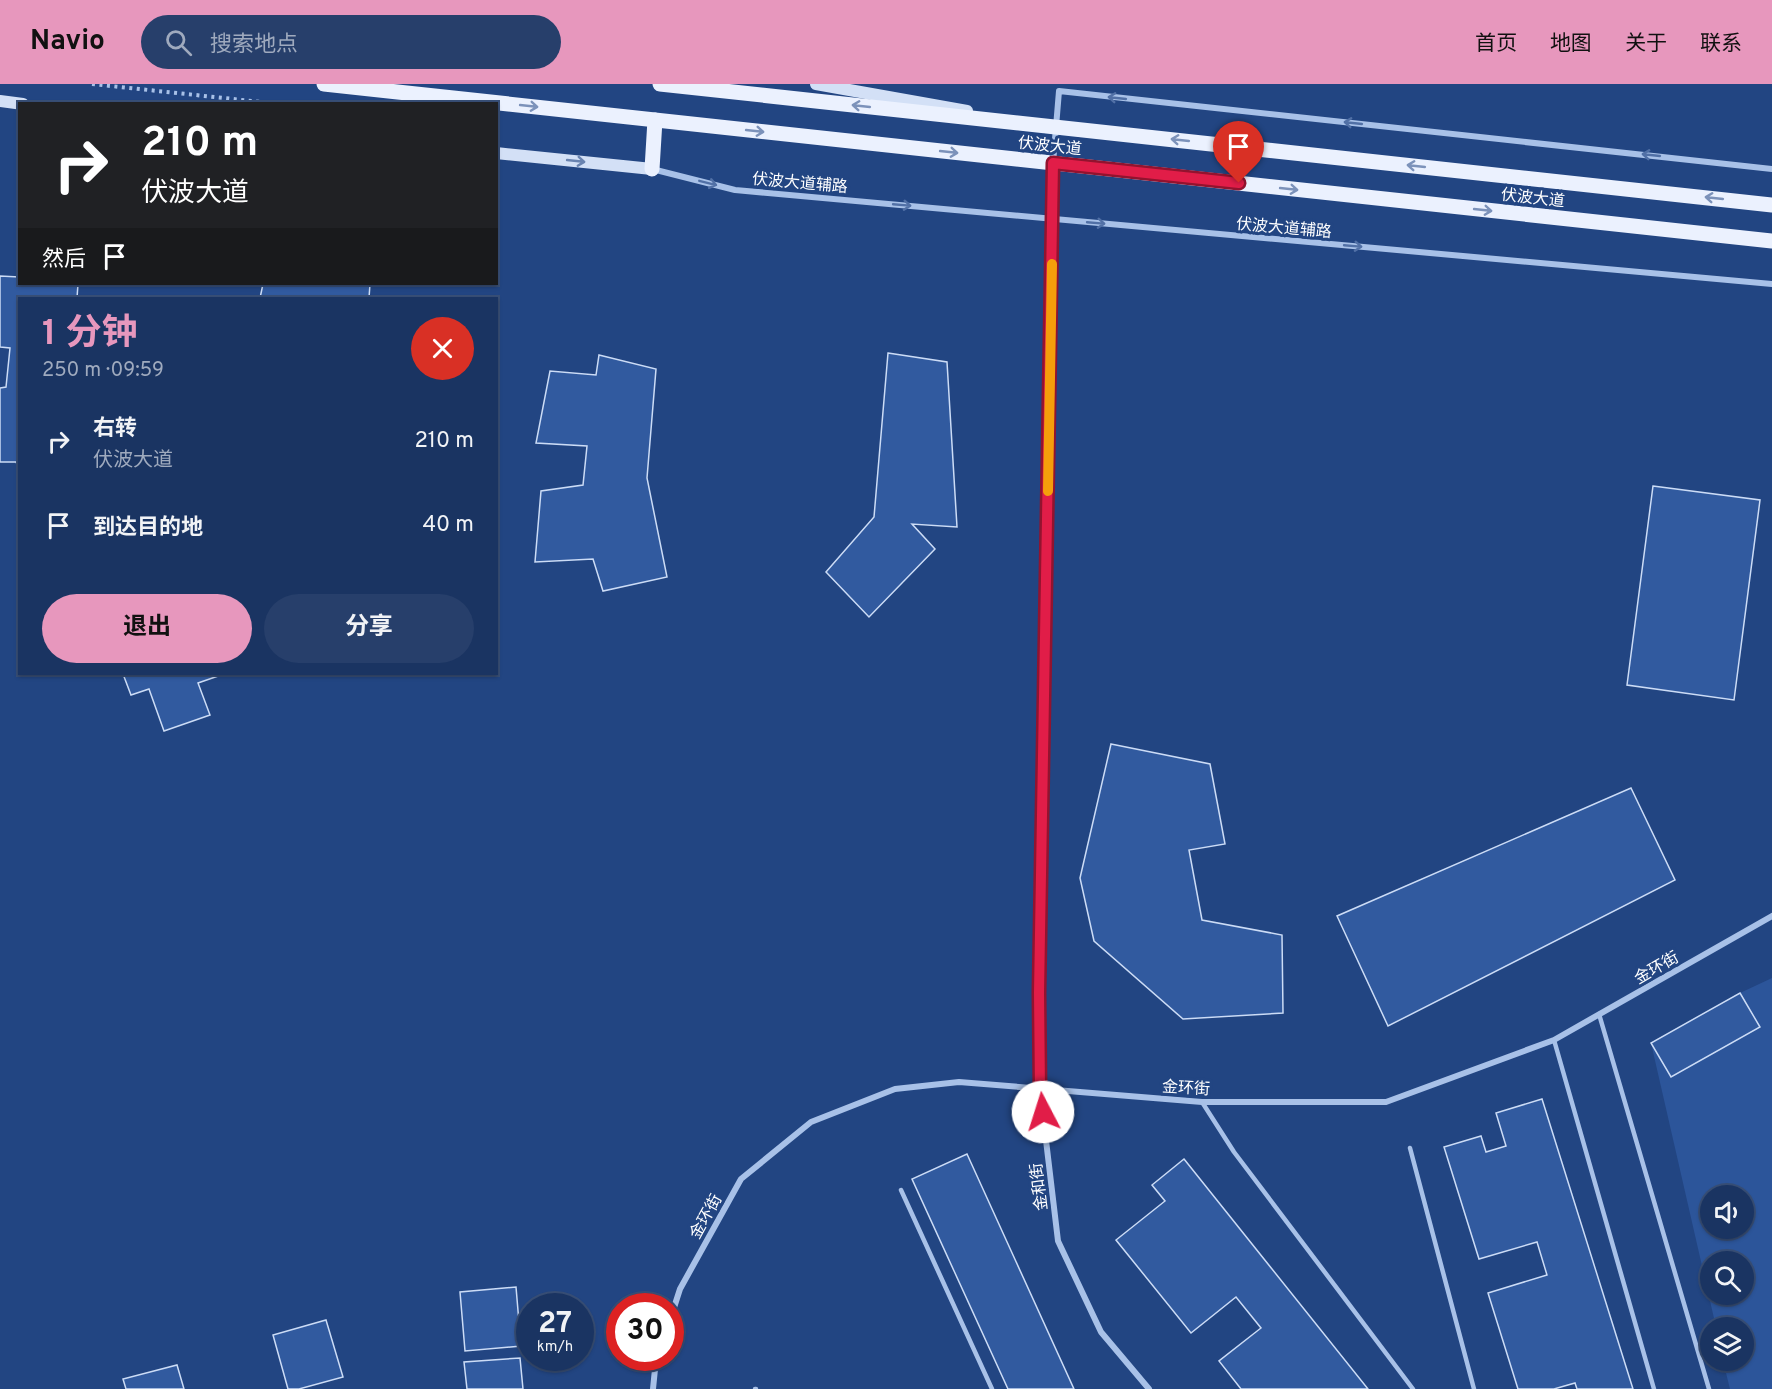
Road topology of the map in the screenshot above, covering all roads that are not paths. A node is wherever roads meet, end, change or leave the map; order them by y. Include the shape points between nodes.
1 (324, 84) edge
2 (660, 84) edge
3 (816, 84) edge
4 (0, 101) edge
5 (490, 102) edge
6 (18, 103) edge
7 (498, 103) edge
8 (655, 120) junction
9 (1056, 127) junction
10 (498, 153) edge
11 (1053, 163) junction
12 (652, 169) junction
13 (1772, 169) edge
14 (1772, 205) edge
15 (1052, 219) junction
16 (1772, 241) edge
17 (1772, 284) edge
18 (1772, 916) edge
19 (1599, 1014) junction
20 (1554, 1040) junction
21 (1040, 1090) junction
22 (1202, 1102) junction
23 (1410, 1148) dead end
24 (901, 1190) dead end
25 (679, 1293) edge
26 (656, 1371) edge
27 (653, 1389) edge
28 (992, 1389) edge
29 (1149, 1389) edge
30 (1413, 1389) edge
31 (1474, 1389) edge
32 (1654, 1389) edge
33 (1709, 1389) edge

1 -> 5 main road, 伏波大道
9 -> 2 main road, 伏波大道
3 - 9 main road
4 - 6 main road
7 -> 8 main road, 伏波大道
8 -> 11 main road, 伏波大道
8 - 12 main road
9 - 11 street, 金和街
13 -> 9 street, 金和街 via 1059,91
14 -> 9 main road, 伏波大道
10 -> 12 main road
11 - 15 street, 金和街
11 -> 16 main road, 伏波大道
12 -> 15 street, 伏波大道辅路 via 735,190
15 -> 17 street, 伏波大道辅路
15 - 21 street, 金和街
18 - 19 street, 金环街
19 - 20 street, 金环街
19 - 33 lane
20 - 22 street, 金环街 via 1386,1102
20 - 32 lane
21 - 22 street, 金环街
21 - 25 street, 金环街 via 960,1082 894,1089 811,1122 741,1179
21 - 29 street, 金和街 via 1058,1241 1101,1332
22 - 30 lane via 1234,1152
23 - 31 lane
24 - 28 lane
26 - 27 street

